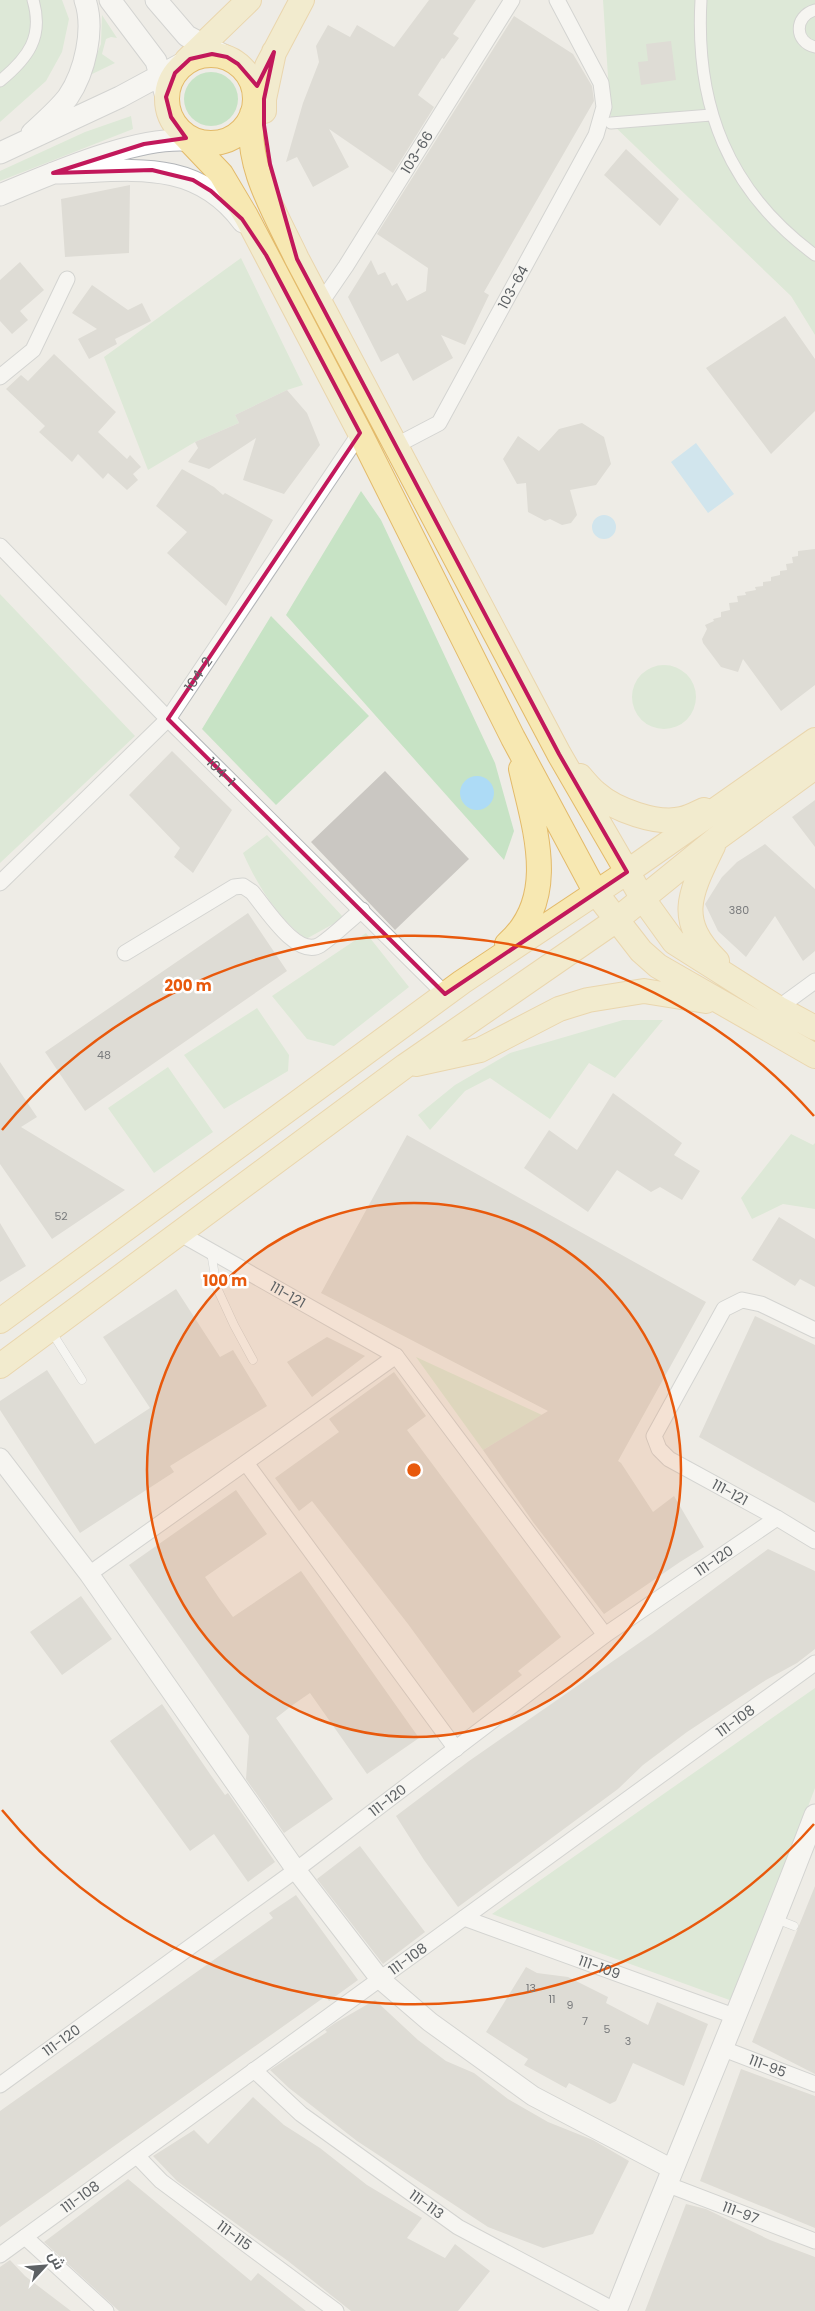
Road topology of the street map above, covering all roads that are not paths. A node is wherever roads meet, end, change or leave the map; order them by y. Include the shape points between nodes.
1 (33, 0) edge
2 (85, 0) edge
3 (110, 0) edge
4 (156, 0) edge
5 (249, 0) edge
6 (302, 0) edge
7 (512, 0) edge
8 (557, 0) edge
9 (701, 0) edge
10 (815, 10) edge
11 (202, 46) junction
12 (815, 47) edge
13 (274, 52) junction
14 (226, 57) junction
15 (702, 60) junction
16 (689, 61) dead end
17 (184, 64) junction
18 (162, 74) junction
19 (0, 81) edge
20 (166, 98) junction
21 (254, 107) junction
22 (711, 115) junction
23 (611, 123) dead end
24 (191, 138) junction
25 (0, 153) edge
26 (53, 173) junction
27 (0, 195) edge
28 (266, 255) junction
29 (815, 255) edge
30 (298, 259) junction
31 (67, 279) dead end
32 (320, 304) junction
33 (0, 377) edge
34 (360, 433) junction
35 (397, 445) junction
36 (0, 546) edge
37 (168, 719) junction
38 (514, 738) junction
39 (815, 740) edge
40 (559, 754) junction
41 (815, 767) edge
42 (733, 797) junction
43 (716, 839) junction
44 (627, 872) junction
45 (0, 884) edge
46 (596, 893) junction
47 (643, 899) junction
48 (362, 910) junction
49 (615, 921) junction
50 (125, 953) dead end
51 (815, 981) edge
52 (742, 985) junction
53 (454, 988) junction
54 (778, 1008) junction
55 (734, 1009) junction
56 (815, 1028) edge
57 (815, 1056) edge
58 (405, 1066) junction
59 (179, 1233) junction
60 (211, 1252) junction
61 (0, 1321) edge
62 (50, 1330) junction
63 (815, 1330) edge
64 (396, 1356) junction
65 (253, 1360) dead end
66 (0, 1366) edge
67 (82, 1380) dead end
68 (0, 1458) edge
69 (246, 1463) junction
70 (777, 1518) junction
71 (815, 1541) edge
72 (89, 1574) junction
73 (605, 1636) junction
74 (815, 1663) edge
75 (456, 1749) junction
76 (815, 1815) edge
77 (296, 1870) junction
78 (464, 1918) junction
79 (380, 1979) junction
80 (734, 2016) junction
81 (722, 2048) junction
82 (254, 2070) junction
83 (815, 2084) edge
84 (0, 2085) edge
85 (137, 2156) junction
86 (669, 2176) junction
87 (24, 2237) junction
88 (815, 2241) edge
89 (0, 2255) edge
90 (106, 2311) edge
91 (336, 2311) edge
92 (616, 2311) edge

1 - 19 street via 38,14 38,32 25,56
2 - 25 main road via 89,35 81,70 68,97 32,134
3 - 18 main road via 156,60
4 - 11 main road via 179,29
5 - 11 main road
6 - 13 main road
7 - 32 street, 103-66
8 - 35 street, 103-64 via 601,83 604,107 596,135 439,423
9 - 15 street via 699,32
10 - 12 street via 804,15 799,32 805,43
11 - 14 main road
11 - 17 main road
13 - 21 main road via 263,74
13 - 30 main road via 264,99 264,125 270,164
14 - 17 main road via 204,55
14 - 21 main road via 248,74 254,87
15 - 16 street
15 - 22 street
17 - 18 main road
17 - 20 main road via 171,78
18 - 20 main road
18 - 25 main road
20 - 24 main road via 170,117
21 - 24 main road via 246,126 235,136 222,142
21 - 30 main road via 250,144 258,177
22 - 23 street
22 - 29 street via 733,164 760,205
24 - 26 main road via 151,142
24 - 28 main road via 221,174
26 - 27 main road
26 - 28 main road via 152,170 193,180 211,190 242,219
28 - 34 main road
30 - 32 main road
31 - 33 street via 33,350
32 - 35 main road
34 - 37 street, 104-2
34 - 38 main road
35 - 40 main road
36 - 37 street, 104-1
37 - 45 street, 104-2
37 - 48 street, 104-1
38 - 46 main road
38 - 53 main road via 538,846 540,873 537,892 519,933
39 - 42 main road
40 - 42 main road via 596,794 638,815 660,820 681,819
40 - 44 main road
41 - 43 main road
42 - 44 main road
43 - 47 main road
43 - 52 main road via 692,896 690,920 698,939
44 - 46 main road
44 - 47 main road
46 - 49 main road
46 - 53 main road
47 - 49 main road
47 - 52 main road via 674,942
48 - 50 street via 318,946 302,947 292,940 252,892 244,886 234,887
48 - 53 street, 104-1
49 - 55 main road via 658,966
49 - 58 main road
51 - 54 street
52 - 54 main road
53 - 61 main road
54 - 56 main road
55 - 57 main road
55 - 58 main road via 664,993 618,994 559,1010 480,1050
58 - 59 main road
59 - 60 street, 111-121
59 - 62 main road
60 - 64 street, 111-121
60 - 65 lane via 217,1288
62 - 66 main road
62 - 67 lane
63 - 70 street, 111-121 via 761,1304 742,1300 724,1309 654,1436 659,1449 669,1459
64 - 69 street
64 - 73 street
68 - 72 street
69 - 72 street
69 - 75 street
70 - 71 street, 111-121
70 - 73 street, 111-120
72 - 77 street
73 - 75 street, 111-120
74 - 78 street, 111-108
75 - 77 street, 111-120
76 - 80 main road via 785,1922
77 - 79 street
77 - 84 street, 111-120
78 - 79 street, 111-108
78 - 80 street, 111-109
79 - 82 street, 111-108
79 - 86 street via 430,2022 533,2096
80 - 81 main road
81 - 83 street, 111-95
81 - 86 main road
82 - 85 street, 111-108
82 - 92 street, 111-113 via 302,2114 458,2227
85 - 87 street, 111-108
85 - 91 street, 111-115 via 161,2181
86 - 88 street, 111-97
86 - 92 main road
87 - 89 street, 111-108
87 - 90 street

